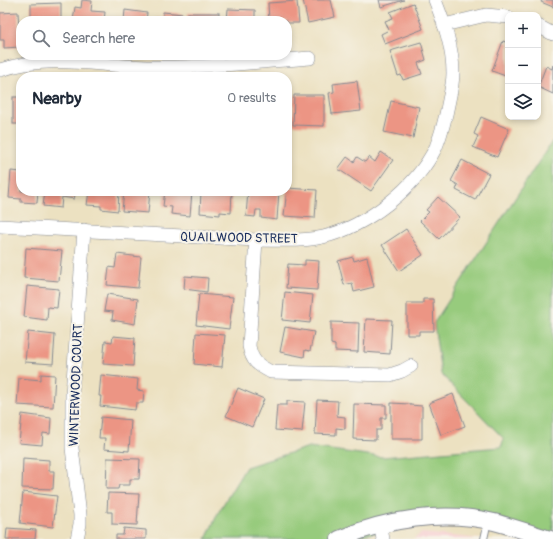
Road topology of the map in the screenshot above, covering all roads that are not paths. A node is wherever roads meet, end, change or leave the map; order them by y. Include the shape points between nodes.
1 (435, 0) edge
2 (505, 17) edge
3 (444, 25) junction
4 (541, 28) edge
5 (553, 34) edge
6 (310, 58) dead end
7 (292, 59) edge
8 (283, 60) edge
9 (0, 70) edge
10 (0, 226) edge
11 (84, 230) junction
12 (256, 240) junction
13 (411, 366) dead end
14 (382, 532) edge
15 (485, 534) edge
16 (77, 539) edge
17 (339, 539) edge
18 (356, 539) edge
19 (518, 539) edge
20 (550, 539) edge

1 - 3 street, QUAILWOOD STREET
2 - 3 street via 486,15
3 - 12 street, QUAILWOOD STREET via 451,52 453,81 446,119 435,147 418,174 377,212 344,230 322,237
4 - 5 street
6 - 7 street
8 - 9 street via 190,67 144,67 66,61 40,62
10 - 11 street, QUAILWOOD STREET
11 - 12 street, QUAILWOOD STREET
11 - 16 street, WINTERWOOD COURT via 72,395 72,448 80,515
12 - 13 street via 249,346 258,365 271,372 362,375 394,374
14 - 15 street via 439,525 473,528
14 - 17 street
14 - 18 street
14 - 20 street via 398,520 464,518 494,522
15 - 19 street

